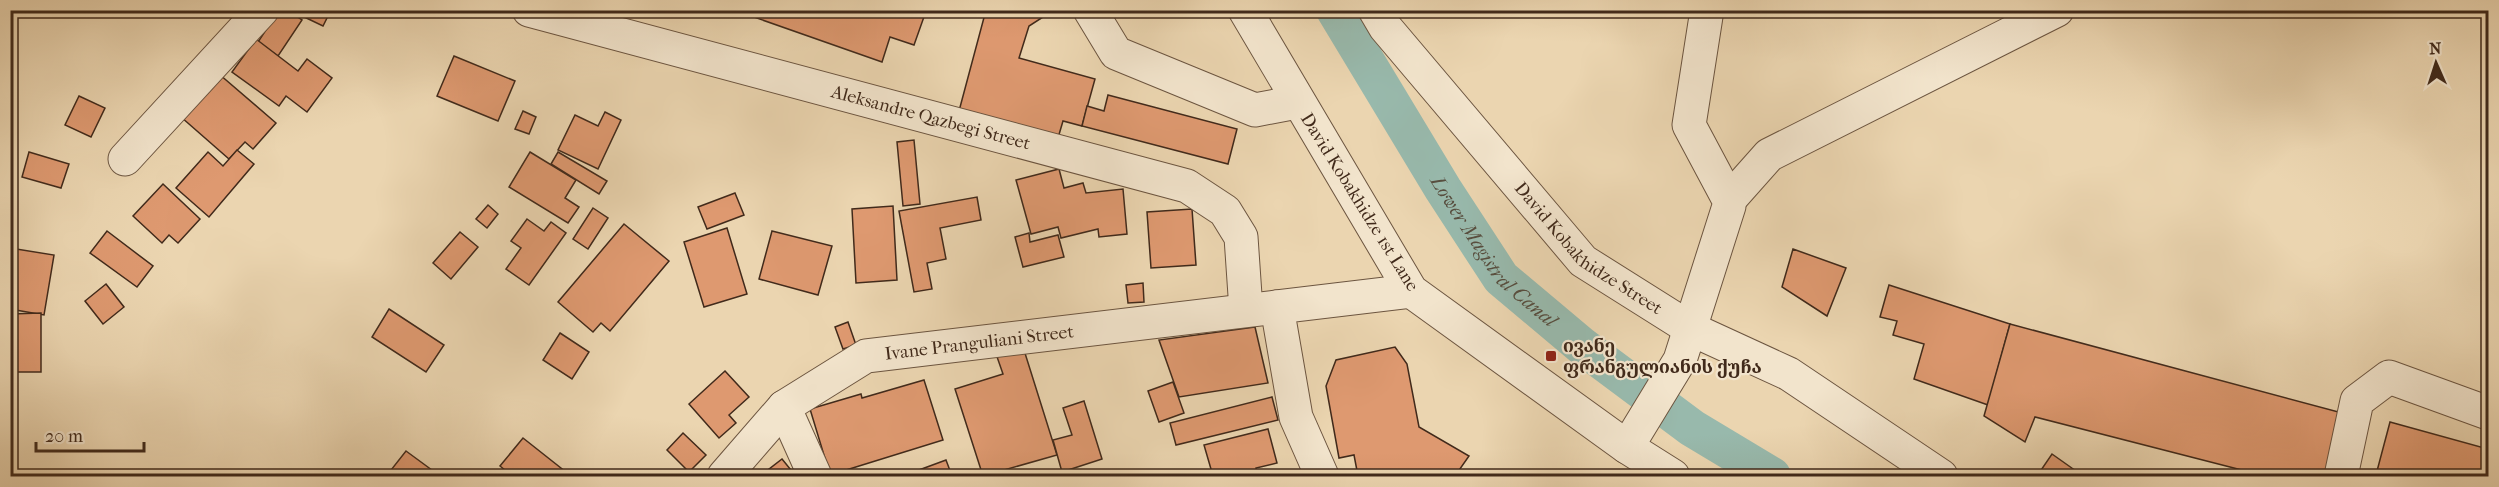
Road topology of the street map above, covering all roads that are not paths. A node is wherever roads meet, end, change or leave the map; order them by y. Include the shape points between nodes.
1 (262, 10) edge
2 (528, 10) edge
3 (1090, 10) edge
4 (1245, 10) edge
5 (1375, 10) edge
6 (1707, 10) edge
7 (2056, 10) edge
8 (1297, 102) junction
9 (125, 159) dead end
10 (1729, 200) junction
11 (1411, 291) junction
12 (1262, 309) junction
13 (1691, 328) junction
14 (784, 407) junction
15 (2488, 413) edge
16 (1627, 447) junction
17 (724, 477) edge
18 (815, 477) edge
19 (1322, 477) edge
20 (1673, 477) edge
21 (1941, 477) edge
22 (2341, 477) edge

1 - 9 street
2 - 12 street, Aleksandre Qazbegi Street via 1187,186 1225,211 1241,237
3 - 8 street via 1116,54 1255,110
4 - 8 street, David Kobakhidze 1st Lane
5 - 13 street, David Kobakhidze Street via 1385,27 1583,261
6 - 10 street via 1689,125
7 - 10 street via 1769,154
8 - 11 street, David Kobakhidze 1st Lane
10 - 13 street
11 - 12 street, Ivane Pranguliani Street
11 - 16 street, David Kobakhidze 1st Lane
12 - 14 street, Ivane Pranguliani Street via 866,356
12 - 19 street via 1296,417
13 - 16 street via 1680,360
13 - 21 street, David Kobakhidze Street via 1789,374
14 - 17 street, Ivane Pranguliani Street
14 - 18 street
15 - 22 street via 2389,377 2357,401
16 - 20 street

